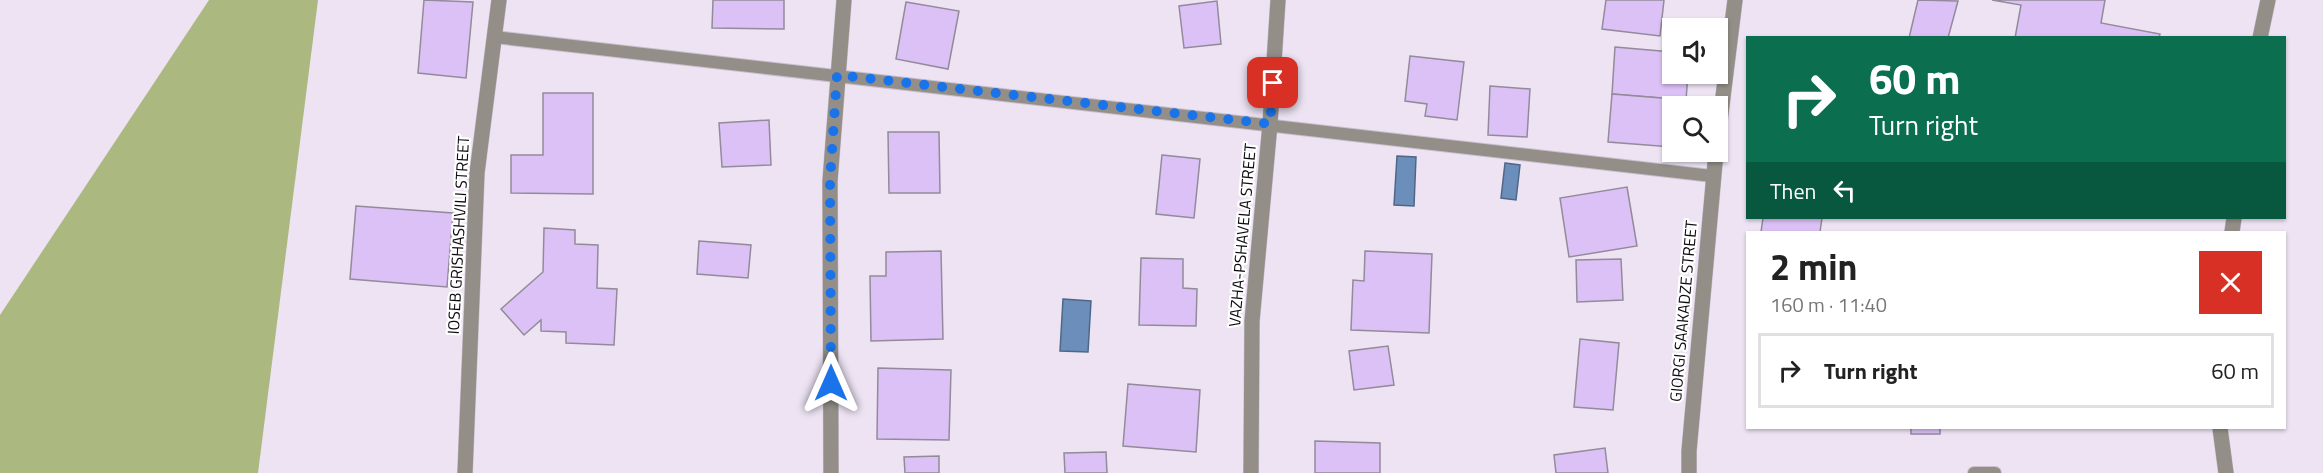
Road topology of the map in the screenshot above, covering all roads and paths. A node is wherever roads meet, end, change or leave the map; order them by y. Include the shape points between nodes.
1 (499, 0) edge
2 (844, 0) edge
3 (1278, 0) edge
4 (1735, 0) edge
5 (2268, 0) edge
6 (2260, 36) edge
7 (494, 37) junction
8 (837, 75) junction
9 (1723, 96) edge
10 (1270, 124) junction
11 (1715, 162) edge
12 (1713, 176) junction
13 (2220, 429) edge
14 (465, 473) edge
15 (831, 473) edge
16 (1251, 473) edge
17 (1689, 473) edge
18 (1974, 473) edge
19 (1995, 473) edge
20 (2226, 473) edge

1 - 7 street, IOSEB GRISHASHVILI STREET
2 - 8 street
3 - 10 street, VAZHA-PSHAVELA STREET
4 - 9 street
5 - 6 street
7 - 8 lane
7 - 14 street, IOSEB GRISHASHVILI STREET via 477,173
8 - 10 lane
8 - 15 street via 830,181
10 - 12 lane
10 - 16 street, VAZHA-PSHAVELA STREET via 1252,321
11 - 12 street, GIORGI SAAKADZE STREET
12 - 17 street, GIORGI SAAKADZE STREET
13 - 20 street
18 - 19 lane

